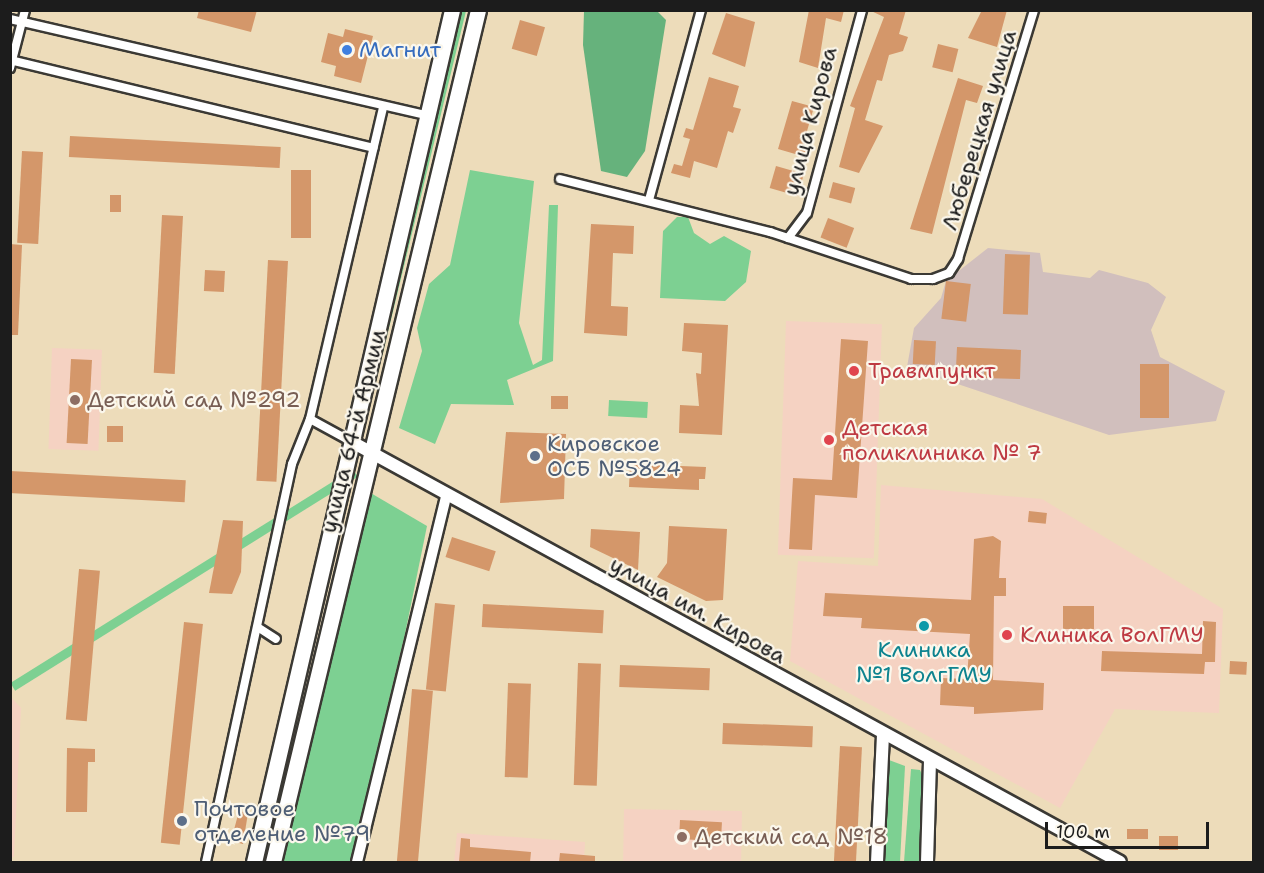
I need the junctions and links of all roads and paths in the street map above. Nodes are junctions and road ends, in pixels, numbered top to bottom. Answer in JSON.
{"nodes":[{"id":1,"x":25,"y":10,"type":"edge"},
{"id":2,"x":452,"y":10,"type":"edge"},
{"id":3,"x":478,"y":10,"type":"edge"},
{"id":4,"x":701,"y":10,"type":"edge"},
{"id":5,"x":862,"y":10,"type":"edge"},
{"id":6,"x":1034,"y":10,"type":"edge"},
{"id":7,"x":10,"y":20,"type":"edge"},
{"id":8,"x":22,"y":22,"type":"junction"},
{"id":9,"x":11,"y":63,"type":"edge"},
{"id":10,"x":383,"y":108,"type":"junction"},
{"id":11,"x":427,"y":115,"type":"junction"},
{"id":12,"x":373,"y":148,"type":"junction"},
{"id":13,"x":560,"y":179,"type":"dead end"},
{"id":14,"x":649,"y":200,"type":"junction"},
{"id":15,"x":788,"y":238,"type":"junction"},
{"id":16,"x":310,"y":419,"type":"junction"},
{"id":17,"x":352,"y":442,"type":"junction"},
{"id":18,"x":370,"y":454,"type":"junction"},
{"id":19,"x":446,"y":496,"type":"junction"},
{"id":20,"x":260,"y":628,"type":"junction"},
{"id":21,"x":276,"y":639,"type":"dead end"},
{"id":22,"x":883,"y":736,"type":"junction"},
{"id":23,"x":930,"y":762,"type":"junction"},
{"id":24,"x":206,"y":862,"type":"edge"},
{"id":25,"x":254,"y":862,"type":"edge"},
{"id":26,"x":273,"y":862,"type":"edge"},
{"id":27,"x":357,"y":862,"type":"edge"},
{"id":28,"x":877,"y":862,"type":"edge"},
{"id":29,"x":927,"y":862,"type":"edge"},
{"id":30,"x":1120,"y":862,"type":"edge"}],
"edges":[{"from":1,"to":8,"type":"street"},
{"from":2,"to":11,"type":"highway","name":"улица 64-й Армии"},
{"from":3,"to":18,"type":"highway","name":"улица 64-й Армии"},
{"from":4,"to":14,"type":"street"},
{"from":5,"to":15,"type":"street","name":"улица Кирова"},
{"from":6,"to":15,"type":"street","name":"Люберецкая улица"},
{"from":7,"to":8,"type":"street"},
{"from":8,"to":9,"type":"street"},
{"from":8,"to":10,"type":"street"},
{"from":9,"to":12,"type":"street"},
{"from":10,"to":11,"type":"street"},
{"from":10,"to":12,"type":"street"},
{"from":11,"to":17,"type":"highway","name":"улица 64-й Армии"},
{"from":12,"to":16,"type":"street"},
{"from":13,"to":14,"type":"street"},
{"from":14,"to":15,"type":"street"},
{"from":16,"to":17,"type":"street"},
{"from":16,"to":20,"type":"street"},
{"from":17,"to":18,"type":"main road","name":"улица им. Кирова"},
{"from":17,"to":25,"type":"highway","name":"улица 64-й Армии"},
{"from":18,"to":19,"type":"main road","name":"улица им. Кирова"},
{"from":18,"to":26,"type":"highway","name":"улица 64-й Армии"},
{"from":19,"to":22,"type":"main road","name":"улица им. Кирова"},
{"from":19,"to":27,"type":"street"},
{"from":20,"to":21,"type":"street"},
{"from":20,"to":24,"type":"street"},
{"from":22,"to":23,"type":"main road","name":"улица им. Кирова"},
{"from":22,"to":28,"type":"main road"},
{"from":23,"to":29,"type":"main road"},
{"from":23,"to":30,"type":"main road","name":"улица им. Кирова"}]}
